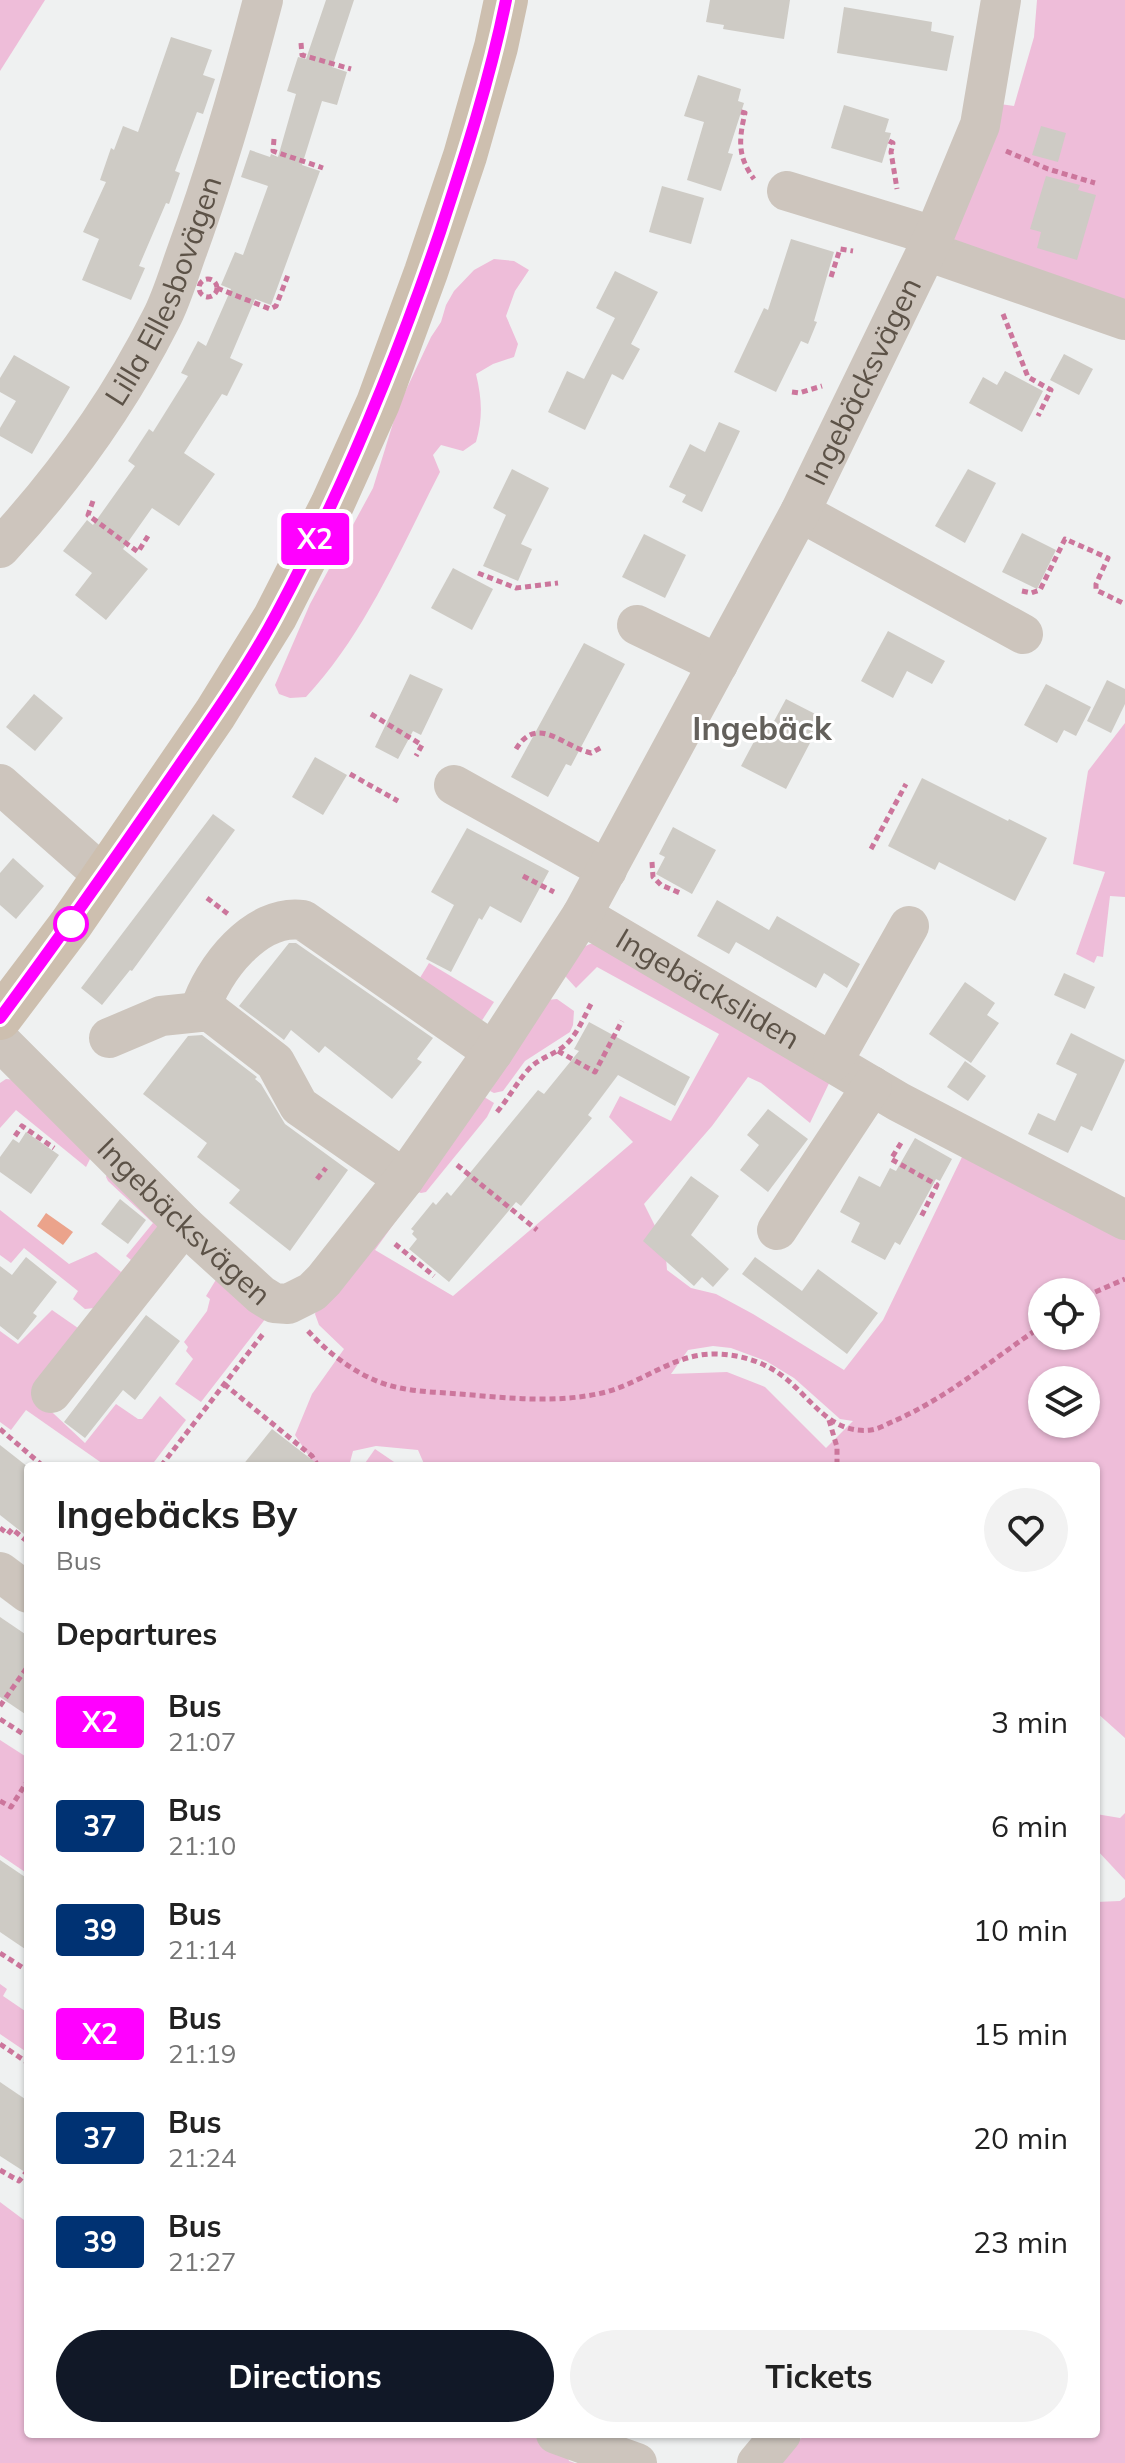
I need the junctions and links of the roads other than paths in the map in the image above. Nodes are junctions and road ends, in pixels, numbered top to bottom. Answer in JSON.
{"nodes":[{"id":1,"x":263,"y":0,"type":"edge"},
{"id":2,"x":506,"y":0,"type":"edge"},
{"id":3,"x":999,"y":0,"type":"edge"},
{"id":4,"x":771,"y":186,"type":"road end"},
{"id":5,"x":930,"y":243,"type":"junction"},
{"id":6,"x":1125,"y":320,"type":"edge"},
{"id":7,"x":800,"y":512,"type":"junction"},
{"id":8,"x":0,"y":548,"type":"edge"},
{"id":9,"x":637,"y":625,"type":"dead end"},
{"id":10,"x":1023,"y":634,"type":"dead end"},
{"id":11,"x":718,"y":664,"type":"junction"},
{"id":12,"x":0,"y":784,"type":"edge"},
{"id":13,"x":454,"y":785,"type":"dead end"},
{"id":14,"x":607,"y":870,"type":"junction"},
{"id":15,"x":104,"y":876,"type":"junction"},
{"id":16,"x":582,"y":915,"type":"junction"},
{"id":17,"x":909,"y":926,"type":"dead end"},
{"id":18,"x":205,"y":1011,"type":"junction"},
{"id":19,"x":0,"y":1018,"type":"edge"},
{"id":20,"x":109,"y":1038,"type":"dead end"},
{"id":21,"x":0,"y":1041,"type":"edge"},
{"id":22,"x":493,"y":1052,"type":"junction"},
{"id":23,"x":833,"y":1061,"type":"junction"},
{"id":24,"x":872,"y":1086,"type":"junction"},
{"id":25,"x":404,"y":1179,"type":"junction"},
{"id":26,"x":1125,"y":1220,"type":"edge"},
{"id":27,"x":184,"y":1225,"type":"junction"},
{"id":28,"x":777,"y":1230,"type":"dead end"},
{"id":29,"x":51,"y":1393,"type":"dead end"},
{"id":30,"x":0,"y":1572,"type":"edge"},
{"id":31,"x":24,"y":1590,"type":"edge"},
{"id":32,"x":567,"y":2438,"type":"edge"},
{"id":33,"x":778,"y":2438,"type":"edge"},
{"id":34,"x":637,"y":2463,"type":"edge"},
{"id":35,"x":757,"y":2463,"type":"edge"}],
"edges":[{"from":1,"to":8,"type":"street","name":"Lilla Ellesbovägen"},
{"from":2,"to":15,"type":"main road"},
{"from":3,"to":5,"type":"street","name":"Ingebäcksvägen"},
{"from":4,"to":5,"type":"street","name":"Ingebäcksvägen"},
{"from":5,"to":6,"type":"street","name":"Ingebäcksvägen"},
{"from":5,"to":7,"type":"street","name":"Ingebäcksvägen"},
{"from":7,"to":10,"type":"street","name":"Ingebäcksvägen"},
{"from":7,"to":11,"type":"street","name":"Ingebäcksvägen"},
{"from":9,"to":11,"type":"street"},
{"from":11,"to":14,"type":"street","name":"Ingebäcksvägen"},
{"from":12,"to":15,"type":"street"},
{"from":13,"to":14,"type":"street"},
{"from":14,"to":16,"type":"street","name":"Ingebäcksvägen"},
{"from":15,"to":19,"type":"main road"},
{"from":16,"to":22,"type":"street","name":"Ingebäcksvägen"},
{"from":16,"to":23,"type":"street","name":"Ingebäcksliden"},
{"from":17,"to":23,"type":"street","name":"Ingebäcksliden"},
{"from":18,"to":20,"type":"street"},
{"from":18,"to":22,"type":"street"},
{"from":18,"to":25,"type":"street"},
{"from":21,"to":27,"type":"street","name":"Ingebäcksvägen"},
{"from":22,"to":25,"type":"street","name":"Ingebäcksvägen"},
{"from":23,"to":24,"type":"street","name":"Ingebäcksliden"},
{"from":24,"to":26,"type":"street","name":"Ingebäcksliden"},
{"from":24,"to":28,"type":"street"},
{"from":25,"to":27,"type":"street","name":"Ingebäcksvägen"},
{"from":27,"to":29,"type":"street"},
{"from":30,"to":31,"type":"street"},
{"from":32,"to":34,"type":"street"},
{"from":33,"to":35,"type":"street"}]}
